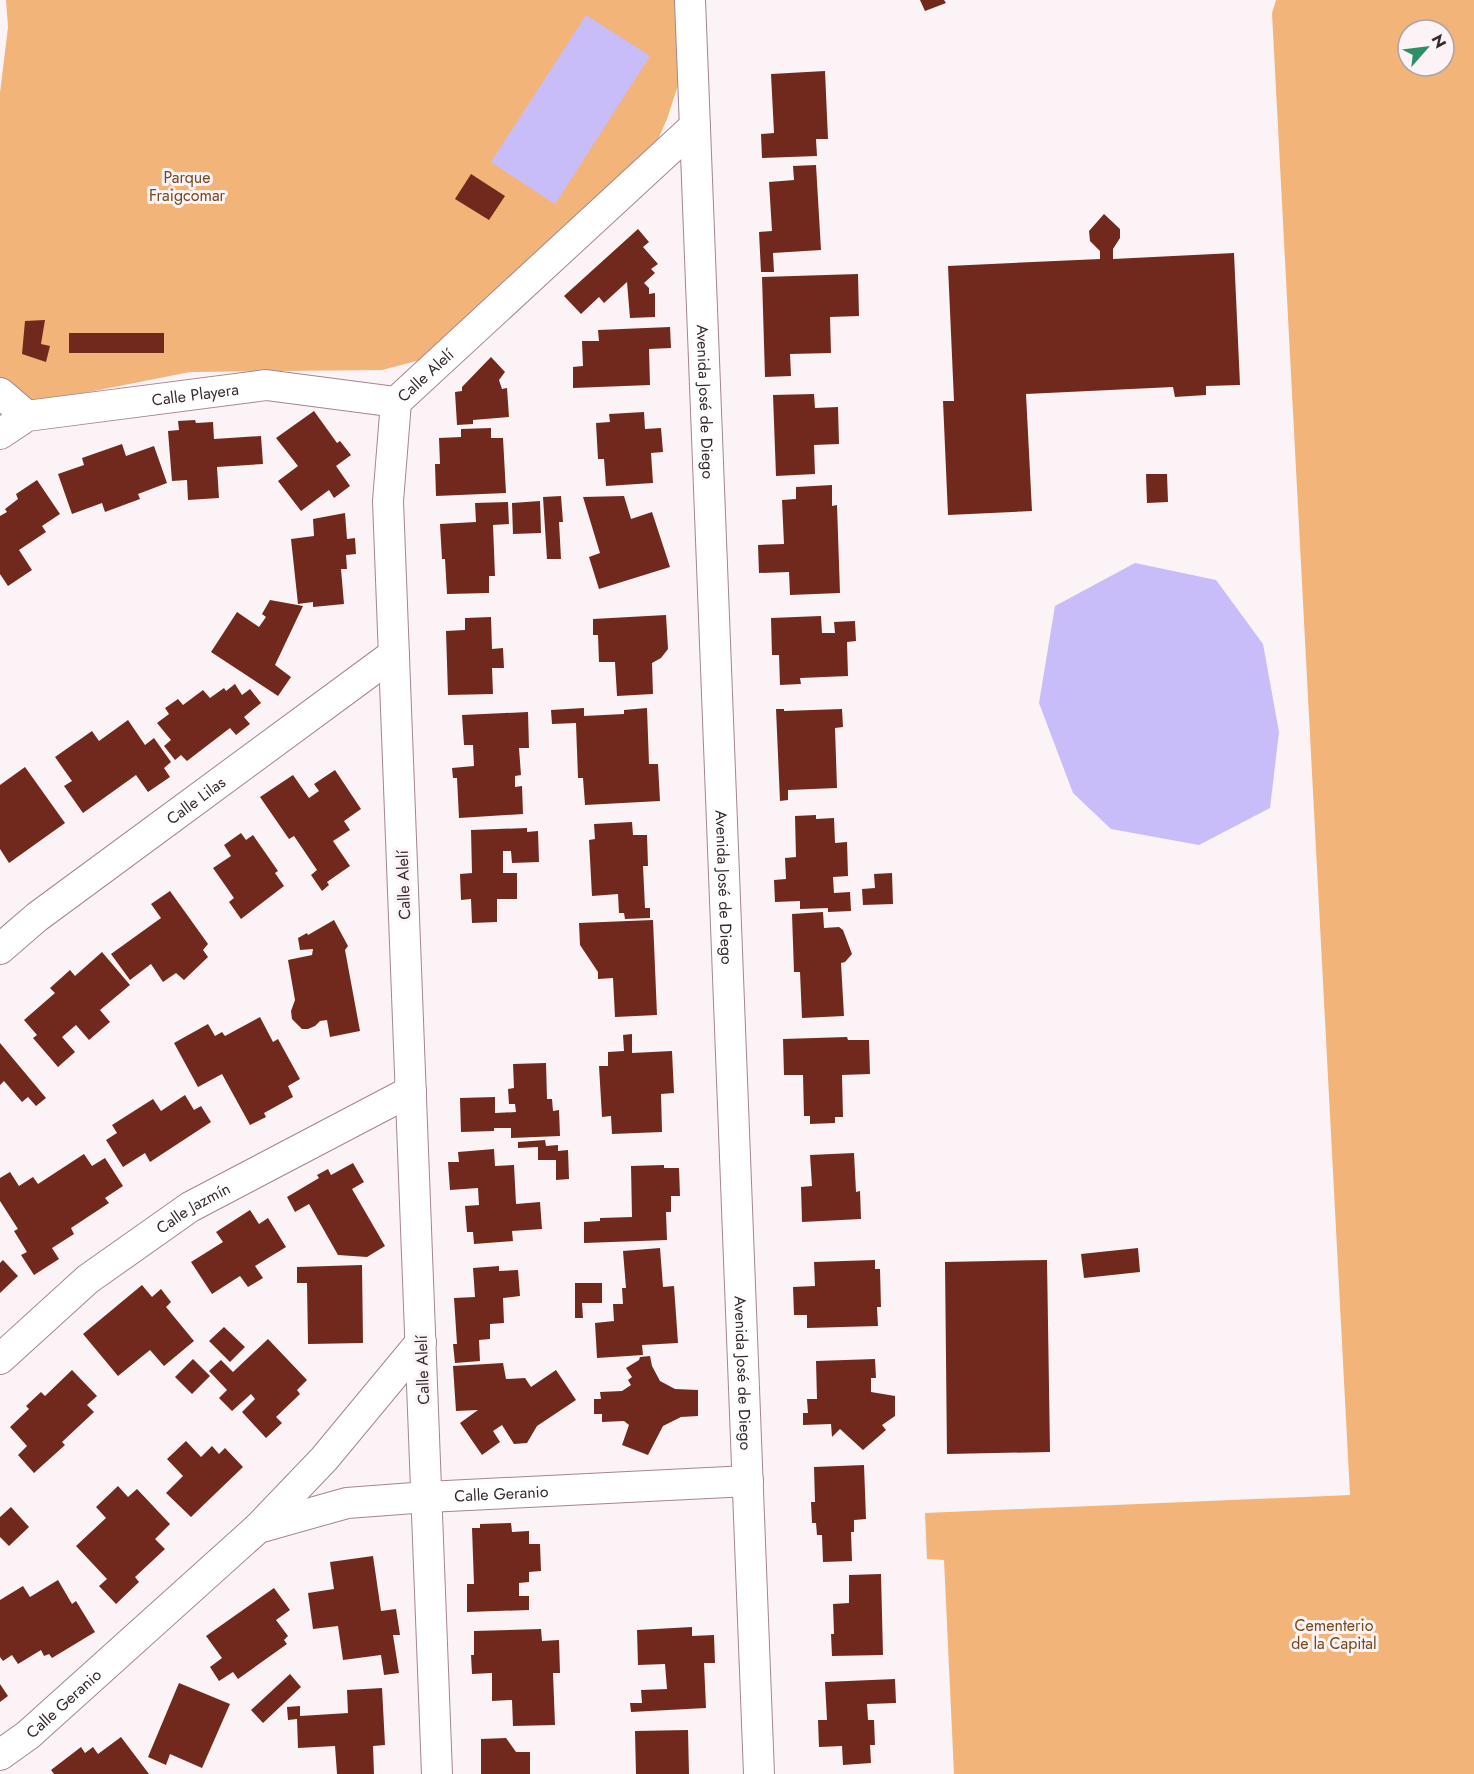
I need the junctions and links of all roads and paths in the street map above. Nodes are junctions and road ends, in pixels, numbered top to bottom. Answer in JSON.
{"nodes":[{"id":1,"x":690,"y":0,"type":"edge"},
{"id":2,"x":695,"y":126,"type":"junction"},
{"id":3,"x":0,"y":393,"type":"edge"},
{"id":4,"x":396,"y":402,"type":"junction"},
{"id":5,"x":27,"y":416,"type":"junction"},
{"id":6,"x":0,"y":434,"type":"edge"},
{"id":7,"x":394,"y":654,"type":"junction"},
{"id":8,"x":0,"y":949,"type":"edge"},
{"id":9,"x":411,"y":1091,"type":"junction"},
{"id":10,"x":421,"y":1342,"type":"junction"},
{"id":11,"x":0,"y":1359,"type":"edge"},
{"id":12,"x":748,"y":1481,"type":"junction"},
{"id":13,"x":427,"y":1497,"type":"junction"},
{"id":14,"x":258,"y":1528,"type":"junction"},
{"id":15,"x":0,"y":1755,"type":"edge"},
{"id":16,"x":437,"y":1774,"type":"edge"},
{"id":17,"x":759,"y":1774,"type":"edge"}],
"edges":[{"from":1,"to":2,"type":"street","name":"Avenida José de Diego"},
{"from":2,"to":4,"type":"street","name":"Calle Alelí"},
{"from":2,"to":12,"type":"street","name":"Avenida José de Diego"},
{"from":3,"to":5,"type":"street"},
{"from":4,"to":5,"type":"street","name":"Calle Playera"},
{"from":4,"to":7,"type":"street","name":"Calle Alelí"},
{"from":5,"to":6,"type":"street","name":"Calle Playera"},
{"from":7,"to":8,"type":"street","name":"Calle Lilas"},
{"from":7,"to":9,"type":"street","name":"Calle Alelí"},
{"from":9,"to":10,"type":"street","name":"Calle Alelí"},
{"from":9,"to":11,"type":"street","name":"Calle Jazmín"},
{"from":10,"to":13,"type":"street","name":"Calle Alelí"},
{"from":10,"to":14,"type":"street","name":"Calle Geranio"},
{"from":12,"to":13,"type":"street","name":"Calle Geranio"},
{"from":12,"to":17,"type":"street","name":"Avenida José de Diego"},
{"from":13,"to":14,"type":"street","name":"Calle Geranio"},
{"from":13,"to":16,"type":"street","name":"Calle Alelí"},
{"from":14,"to":15,"type":"street","name":"Calle Geranio"}]}
